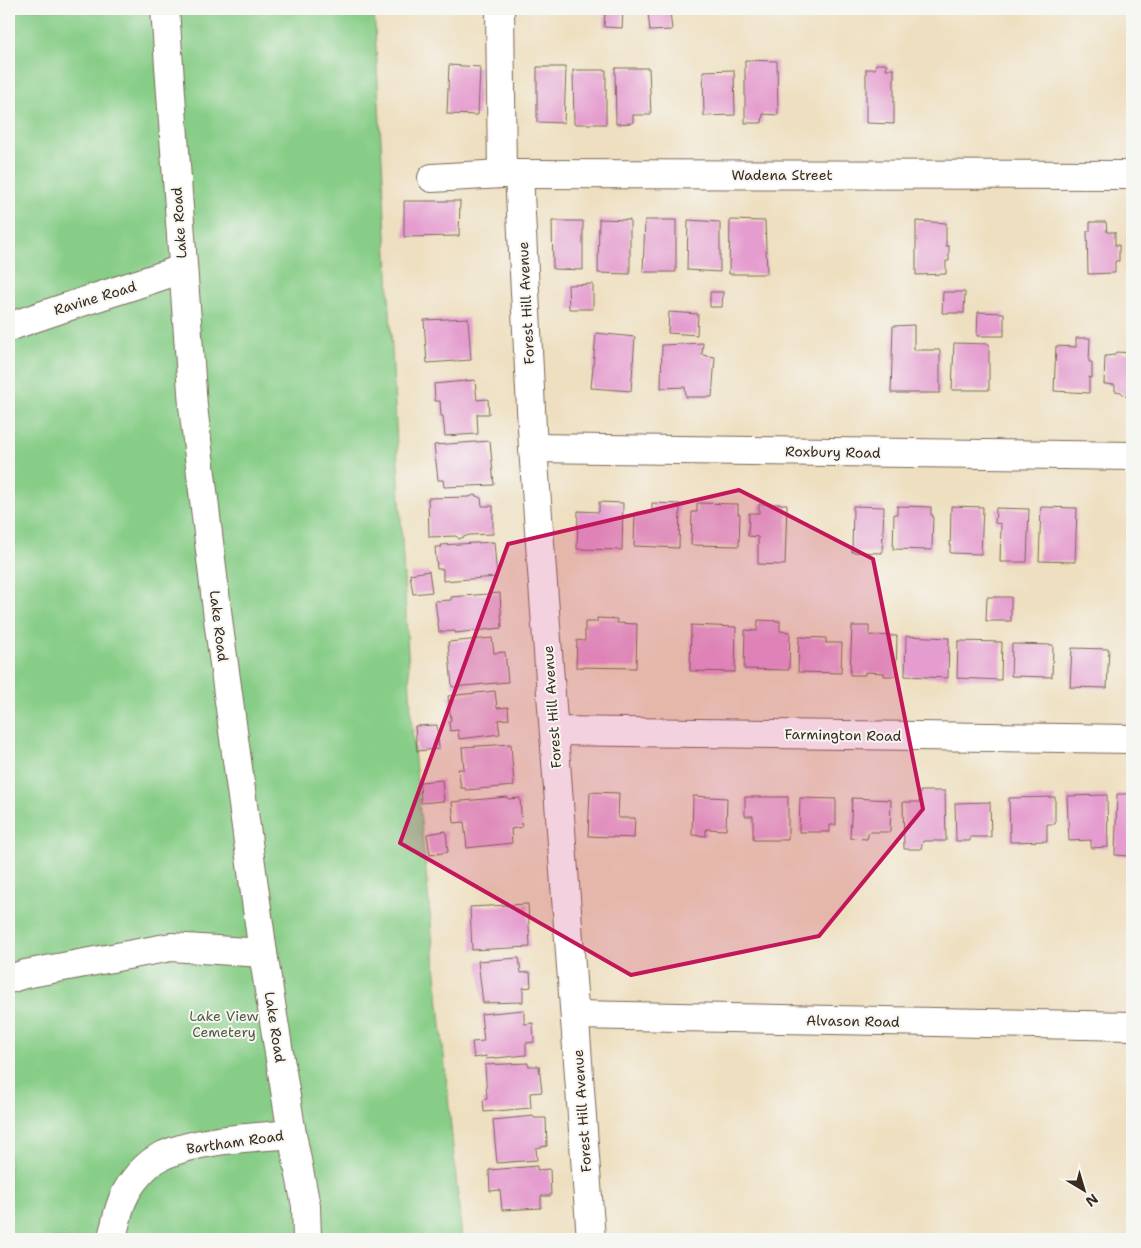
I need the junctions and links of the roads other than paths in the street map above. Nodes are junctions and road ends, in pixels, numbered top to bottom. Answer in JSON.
{"nodes":[{"id":1,"x":164,"y":9,"type":"edge"},
{"id":2,"x":500,"y":9,"type":"edge"},
{"id":3,"x":511,"y":174,"type":"junction"},
{"id":4,"x":1132,"y":175,"type":"edge"},
{"id":5,"x":432,"y":178,"type":"dead end"},
{"id":6,"x":182,"y":268,"type":"junction"},
{"id":7,"x":9,"y":327,"type":"edge"},
{"id":8,"x":533,"y":448,"type":"junction"},
{"id":9,"x":1132,"y":456,"type":"edge"},
{"id":10,"x":554,"y":731,"type":"junction"},
{"id":11,"x":1132,"y":739,"type":"edge"},
{"id":12,"x":263,"y":953,"type":"junction"},
{"id":13,"x":9,"y":979,"type":"edge"},
{"id":14,"x":575,"y":1015,"type":"junction"},
{"id":15,"x":1132,"y":1026,"type":"edge"},
{"id":16,"x":292,"y":1134,"type":"junction"},
{"id":17,"x":111,"y":1239,"type":"edge"},
{"id":18,"x":307,"y":1239,"type":"edge"},
{"id":19,"x":591,"y":1239,"type":"edge"}],
"edges":[{"from":1,"to":6,"type":"street","name":"Lake Road"},
{"from":2,"to":3,"type":"street","name":"Forest Hill Avenue"},
{"from":3,"to":4,"type":"street","name":"Wadena Street"},
{"from":3,"to":5,"type":"street","name":"Wadena Street"},
{"from":3,"to":8,"type":"street","name":"Forest Hill Avenue"},
{"from":6,"to":7,"type":"street","name":"Ravine Road"},
{"from":6,"to":12,"type":"street","name":"Lake Road"},
{"from":8,"to":9,"type":"street","name":"Roxbury Road"},
{"from":8,"to":10,"type":"street","name":"Forest Hill Avenue"},
{"from":10,"to":11,"type":"street","name":"Farmington Road"},
{"from":10,"to":14,"type":"street","name":"Forest Hill Avenue"},
{"from":12,"to":13,"type":"street"},
{"from":12,"to":16,"type":"street","name":"Lake Road"},
{"from":14,"to":15,"type":"street","name":"Alvason Road"},
{"from":14,"to":19,"type":"street","name":"Forest Hill Avenue"},
{"from":16,"to":17,"type":"street","name":"Bartham Road"},
{"from":16,"to":18,"type":"street","name":"Lake Road"}]}
